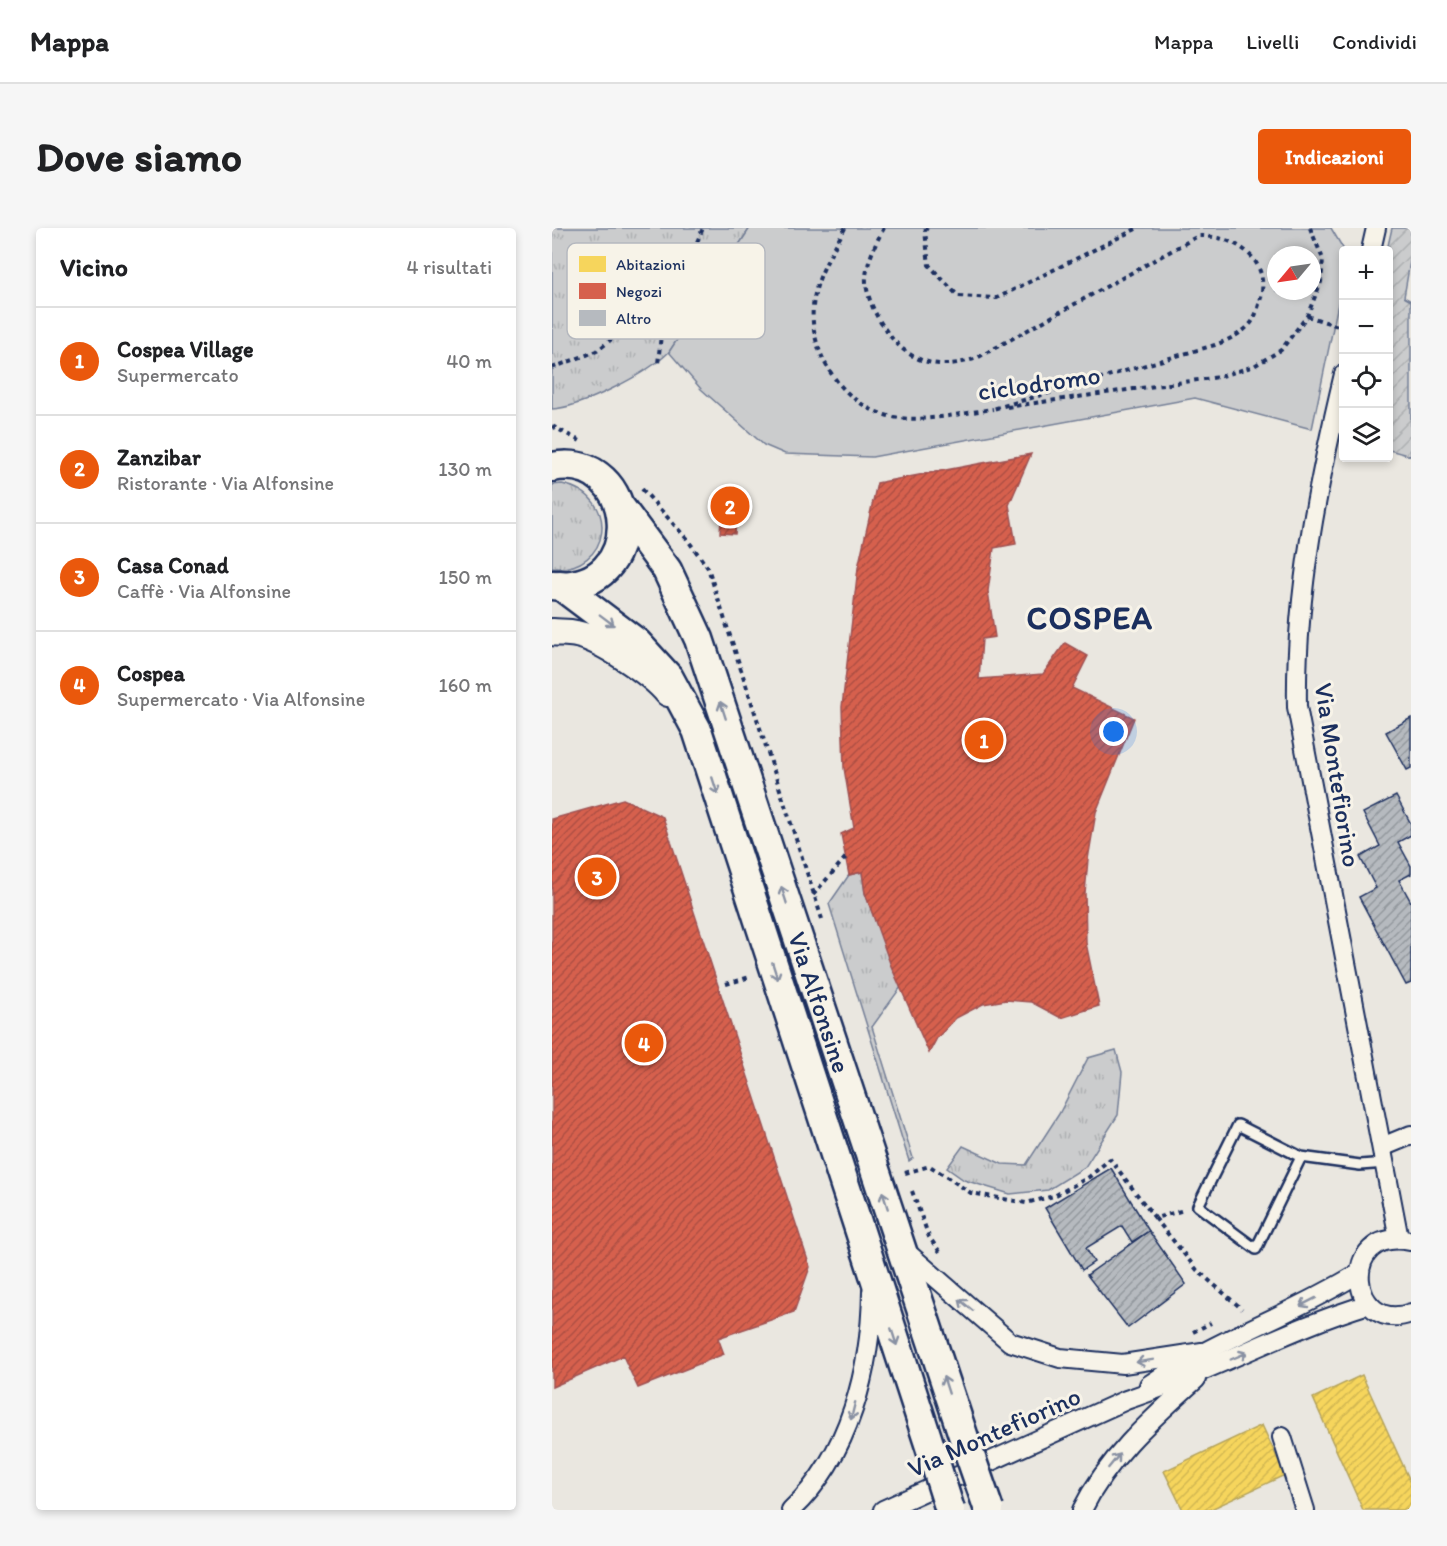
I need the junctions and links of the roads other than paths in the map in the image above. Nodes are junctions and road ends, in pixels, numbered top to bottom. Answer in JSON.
{"nodes":[{"id":1,"x":1376,"y":228,"type":"edge"},
{"id":2,"x":1372,"y":246,"type":"edge"},
{"id":3,"x":1339,"y":398,"type":"edge"},
{"id":4,"x":553,"y":466,"type":"edge"},
{"id":5,"x":621,"y":508,"type":"junction"},
{"id":6,"x":556,"y":585,"type":"edge"},
{"id":7,"x":552,"y":632,"type":"edge"},
{"id":8,"x":697,"y":730,"type":"junction"},
{"id":9,"x":1411,"y":1135,"type":"edge"},
{"id":10,"x":1384,"y":1155,"type":"junction"},
{"id":11,"x":1301,"y":1157,"type":"junction"},
{"id":12,"x":1405,"y":1241,"type":"edge"},
{"id":13,"x":901,"y":1247,"type":"junction"},
{"id":14,"x":872,"y":1271,"type":"junction"},
{"id":15,"x":1359,"y":1273,"type":"junction"},
{"id":16,"x":1369,"y":1304,"type":"junction"},
{"id":17,"x":1411,"y":1313,"type":"edge"},
{"id":18,"x":1202,"y":1352,"type":"junction"},
{"id":19,"x":1208,"y":1369,"type":"junction"},
{"id":20,"x":1126,"y":1400,"type":"junction"},
{"id":21,"x":1282,"y":1437,"type":"dead end"},
{"id":22,"x":791,"y":1510,"type":"edge"},
{"id":23,"x":883,"y":1510,"type":"edge"},
{"id":24,"x":950,"y":1510,"type":"edge"},
{"id":25,"x":989,"y":1510,"type":"edge"},
{"id":26,"x":1082,"y":1510,"type":"edge"},
{"id":27,"x":1305,"y":1510,"type":"edge"}],
"edges":[{"from":1,"to":2,"type":"street"},
{"from":3,"to":10,"type":"street","name":"Via Montefiorino"},
{"from":4,"to":5,"type":"main road","name":"Via Alfonsine"},
{"from":5,"to":6,"type":"main road"},
{"from":13,"to":5,"type":"main road","name":"Via Alfonsine","one_way":true},
{"from":6,"to":8,"type":"main road","name":"Via Alfonsine","one_way":true},
{"from":7,"to":8,"type":"main road"},
{"from":8,"to":14,"type":"main road","name":"Via Alfonsine","one_way":true},
{"from":9,"to":10,"type":"street"},
{"from":10,"to":11,"type":"lane"},
{"from":10,"to":12,"type":"street","name":"Via Montefiorino"},
{"from":11,"to":11,"type":"lane"},
{"from":12,"to":15,"type":"street","name":"Via Montefiorino"},
{"from":18,"to":13,"type":"street","one_way":true},
{"from":25,"to":13,"type":"main road","name":"Via Alfonsine","one_way":true,"bridge":true},
{"from":14,"to":22,"type":"street","one_way":true},
{"from":14,"to":24,"type":"main road","name":"Via Alfonsine","one_way":true,"bridge":true},
{"from":15,"to":16,"type":"street"},
{"from":15,"to":18,"type":"street","name":"Via Montefiorino","one_way":true},
{"from":16,"to":17,"type":"street"},
{"from":19,"to":16,"type":"street","name":"Via Montefiorino","one_way":true},
{"from":18,"to":20,"type":"street","name":"Via Montefiorino"},
{"from":19,"to":20,"type":"street","name":"Via Montefiorino"},
{"from":26,"to":19,"type":"street","one_way":true},
{"from":20,"to":23,"type":"street","name":"Via Montefiorino"},
{"from":21,"to":27,"type":"street"}]}
